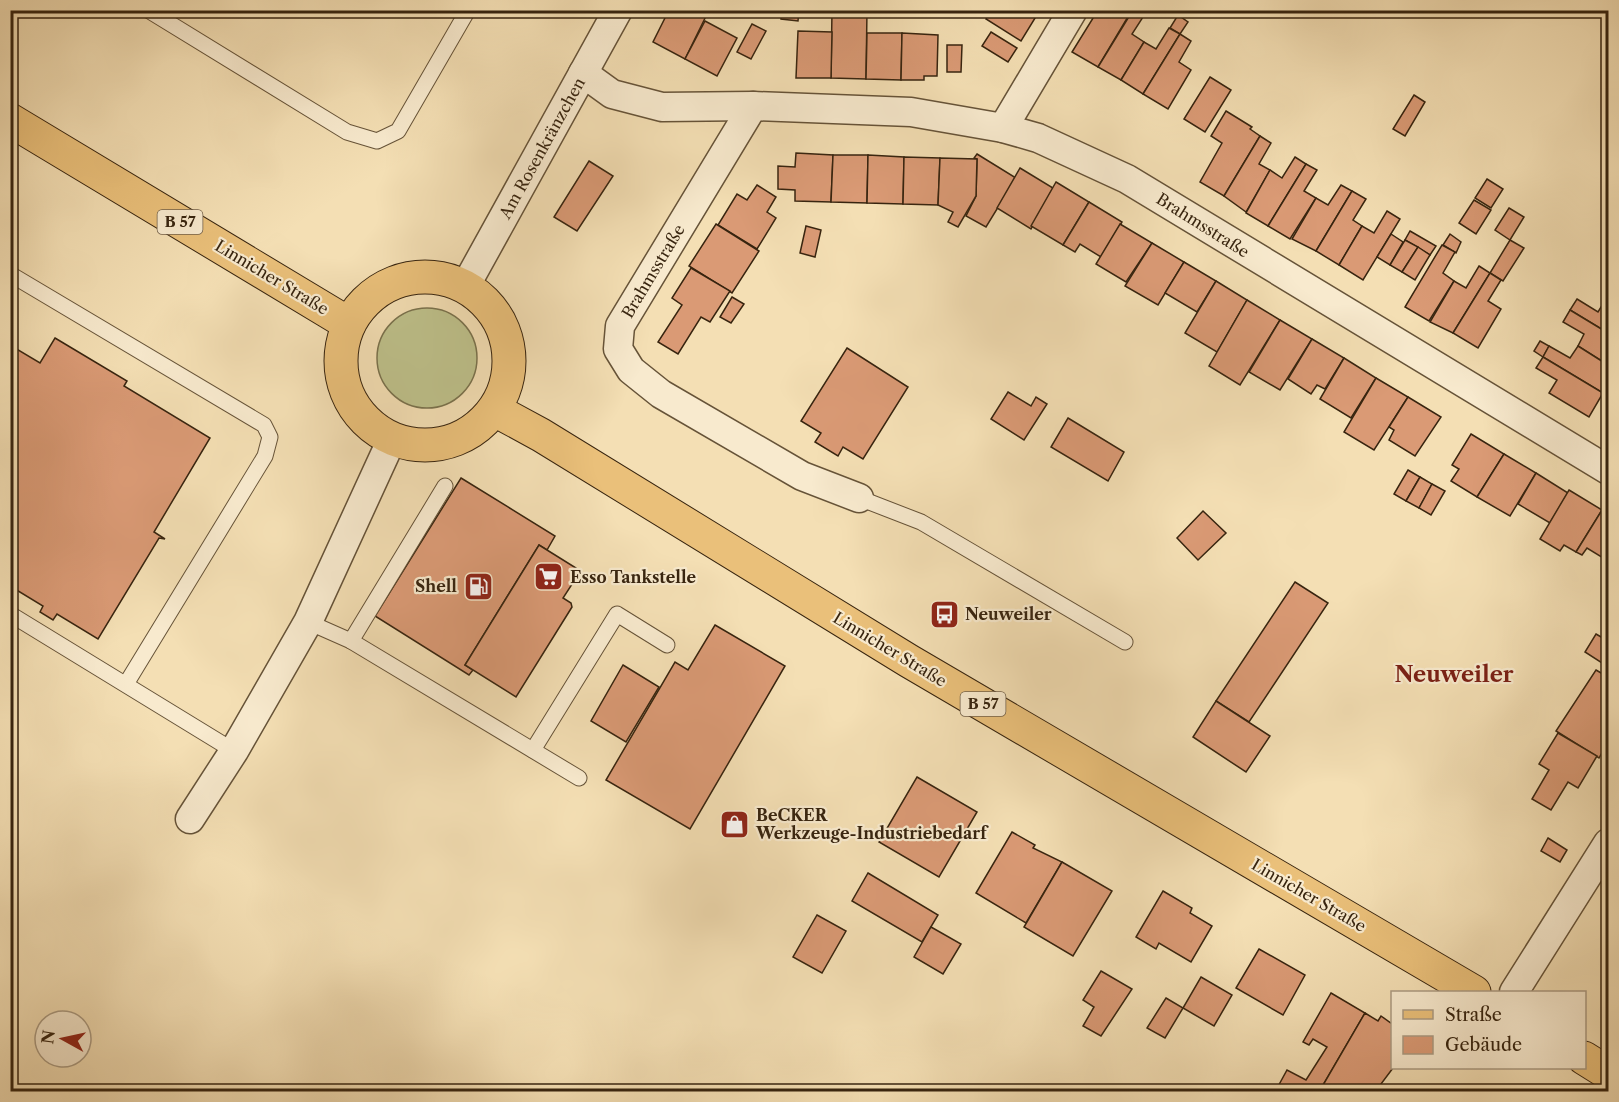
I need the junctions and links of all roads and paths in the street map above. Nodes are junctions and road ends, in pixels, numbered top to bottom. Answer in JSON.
{"nodes":[{"id":1,"x":148,"y":10,"type":"edge"},
{"id":2,"x":468,"y":10,"type":"edge"},
{"id":3,"x":618,"y":10,"type":"edge"},
{"id":4,"x":1073,"y":10,"type":"edge"},
{"id":5,"x":583,"y":74,"type":"junction"},
{"id":6,"x":753,"y":106,"type":"junction"},
{"id":7,"x":10,"y":120,"type":"edge"},
{"id":8,"x":1003,"y":128,"type":"junction"},
{"id":9,"x":10,"y":274,"type":"edge"},
{"id":10,"x":466,"y":285,"type":"junction"},
{"id":11,"x":349,"y":324,"type":"junction"},
{"id":12,"x":495,"y":410,"type":"junction"},
{"id":13,"x":392,"y":439,"type":"junction"},
{"id":14,"x":1608,"y":470,"type":"edge"},
{"id":15,"x":445,"y":486,"type":"dead end"},
{"id":16,"x":859,"y":498,"type":"joint"},
{"id":17,"x":10,"y":614,"type":"edge"},
{"id":18,"x":308,"y":622,"type":"junction"},
{"id":19,"x":351,"y":641,"type":"junction"},
{"id":20,"x":1125,"y":642,"type":"dead end"},
{"id":21,"x":668,"y":645,"type":"dead end"},
{"id":22,"x":126,"y":684,"type":"junction"},
{"id":23,"x":533,"y":750,"type":"junction"},
{"id":24,"x":234,"y":751,"type":"junction"},
{"id":25,"x":579,"y":778,"type":"dead end"},
{"id":26,"x":190,"y":819,"type":"dead end"},
{"id":27,"x":1608,"y":843,"type":"edge"},
{"id":28,"x":1471,"y":991,"type":"edge"},
{"id":29,"x":1515,"y":991,"type":"edge"},
{"id":30,"x":1586,"y":1059,"type":"edge"},
{"id":31,"x":1608,"y":1073,"type":"edge"}],
"edges":[{"from":1,"to":2,"type":"lane"},
{"from":3,"to":5,"type":"street","name":"Am Rosenkränzchen"},
{"from":4,"to":8,"type":"street"},
{"from":5,"to":6,"type":"street","name":"Brahmsstraße"},
{"from":5,"to":10,"type":"street","name":"Am Rosenkränzchen"},
{"from":6,"to":8,"type":"street","name":"Brahmsstraße"},
{"from":6,"to":16,"type":"street","name":"Brahmsstraße"},
{"from":7,"to":11,"type":"main road","name":"Linnicher Straße","number":"B 57"},
{"from":8,"to":14,"type":"street","name":"Brahmsstraße"},
{"from":9,"to":22,"type":"lane"},
{"from":10,"to":11,"type":"main road"},
{"from":10,"to":12,"type":"main road"},
{"from":11,"to":13,"type":"main road"},
{"from":12,"to":13,"type":"main road"},
{"from":12,"to":28,"type":"main road","name":"Linnicher Straße","number":"B 57"},
{"from":13,"to":18,"type":"street"},
{"from":15,"to":19,"type":"lane"},
{"from":16,"to":20,"type":"lane"},
{"from":17,"to":22,"type":"lane"},
{"from":18,"to":19,"type":"lane"},
{"from":18,"to":24,"type":"street"},
{"from":19,"to":23,"type":"lane"},
{"from":21,"to":23,"type":"lane"},
{"from":22,"to":24,"type":"lane"},
{"from":23,"to":25,"type":"lane"},
{"from":24,"to":26,"type":"street"},
{"from":27,"to":29,"type":"street"},
{"from":30,"to":31,"type":"main road"}]}
